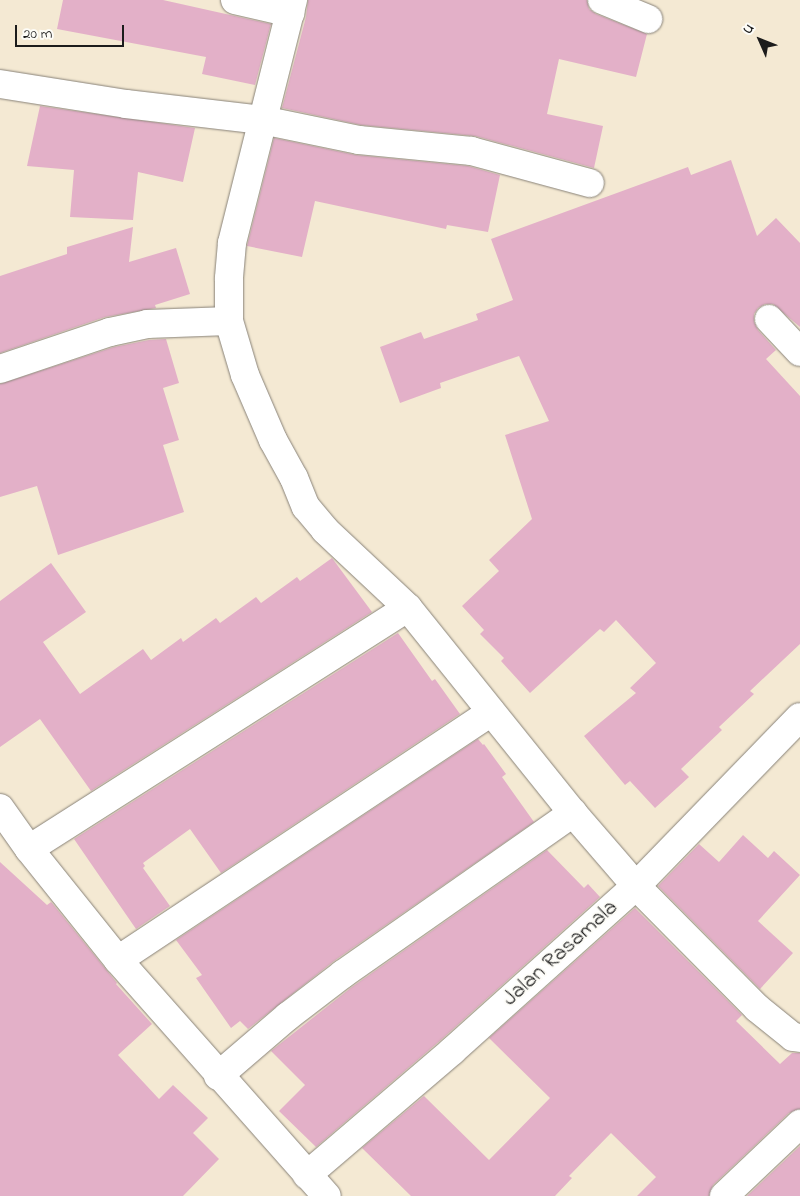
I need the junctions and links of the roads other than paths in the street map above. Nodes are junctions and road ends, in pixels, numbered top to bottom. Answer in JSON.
{"nodes":[{"id":1,"x":234,"y":0,"type":"edge"},
{"id":2,"x":602,"y":0,"type":"edge"},
{"id":3,"x":292,"y":7,"type":"edge"},
{"id":4,"x":648,"y":19,"type":"dead end"},
{"id":5,"x":0,"y":84,"type":"edge"},
{"id":6,"x":262,"y":120,"type":"junction"},
{"id":7,"x":590,"y":183,"type":"dead end"},
{"id":8,"x":769,"y":319,"type":"dead end"},
{"id":9,"x":229,"y":321,"type":"junction"},
{"id":10,"x":800,"y":352,"type":"edge"},
{"id":11,"x":0,"y":369,"type":"edge"},
{"id":12,"x":408,"y":608,"type":"junction"},
{"id":13,"x":491,"y":712,"type":"junction"},
{"id":14,"x":800,"y":717,"type":"edge"},
{"id":15,"x":0,"y":808,"type":"edge"},
{"id":16,"x":573,"y":813,"type":"junction"},
{"id":17,"x":29,"y":849,"type":"junction"},
{"id":18,"x":636,"y":886,"type":"junction"},
{"id":19,"x":118,"y":960,"type":"junction"},
{"id":20,"x":800,"y":1038,"type":"edge"},
{"id":21,"x":218,"y":1076,"type":"junction"},
{"id":22,"x":800,"y":1124,"type":"edge"},
{"id":23,"x":307,"y":1175,"type":"junction"},
{"id":24,"x":327,"y":1196,"type":"edge"},
{"id":25,"x":724,"y":1196,"type":"edge"}],
"edges":[{"from":1,"to":3,"type":"street"},
{"from":2,"to":4,"type":"street"},
{"from":3,"to":6,"type":"street"},
{"from":5,"to":6,"type":"street"},
{"from":6,"to":7,"type":"street"},
{"from":6,"to":9,"type":"street"},
{"from":8,"to":10,"type":"street"},
{"from":9,"to":11,"type":"street"},
{"from":9,"to":12,"type":"street"},
{"from":12,"to":13,"type":"street"},
{"from":12,"to":17,"type":"street"},
{"from":13,"to":16,"type":"street"},
{"from":13,"to":19,"type":"street"},
{"from":14,"to":18,"type":"street","name":"Jalan Rasamala"},
{"from":15,"to":17,"type":"street"},
{"from":16,"to":18,"type":"street"},
{"from":16,"to":21,"type":"street"},
{"from":17,"to":19,"type":"street"},
{"from":18,"to":20,"type":"street"},
{"from":18,"to":23,"type":"street","name":"Jalan Rasamala"},
{"from":19,"to":21,"type":"street"},
{"from":21,"to":23,"type":"street"},
{"from":22,"to":25,"type":"street"},
{"from":23,"to":24,"type":"street"}]}
